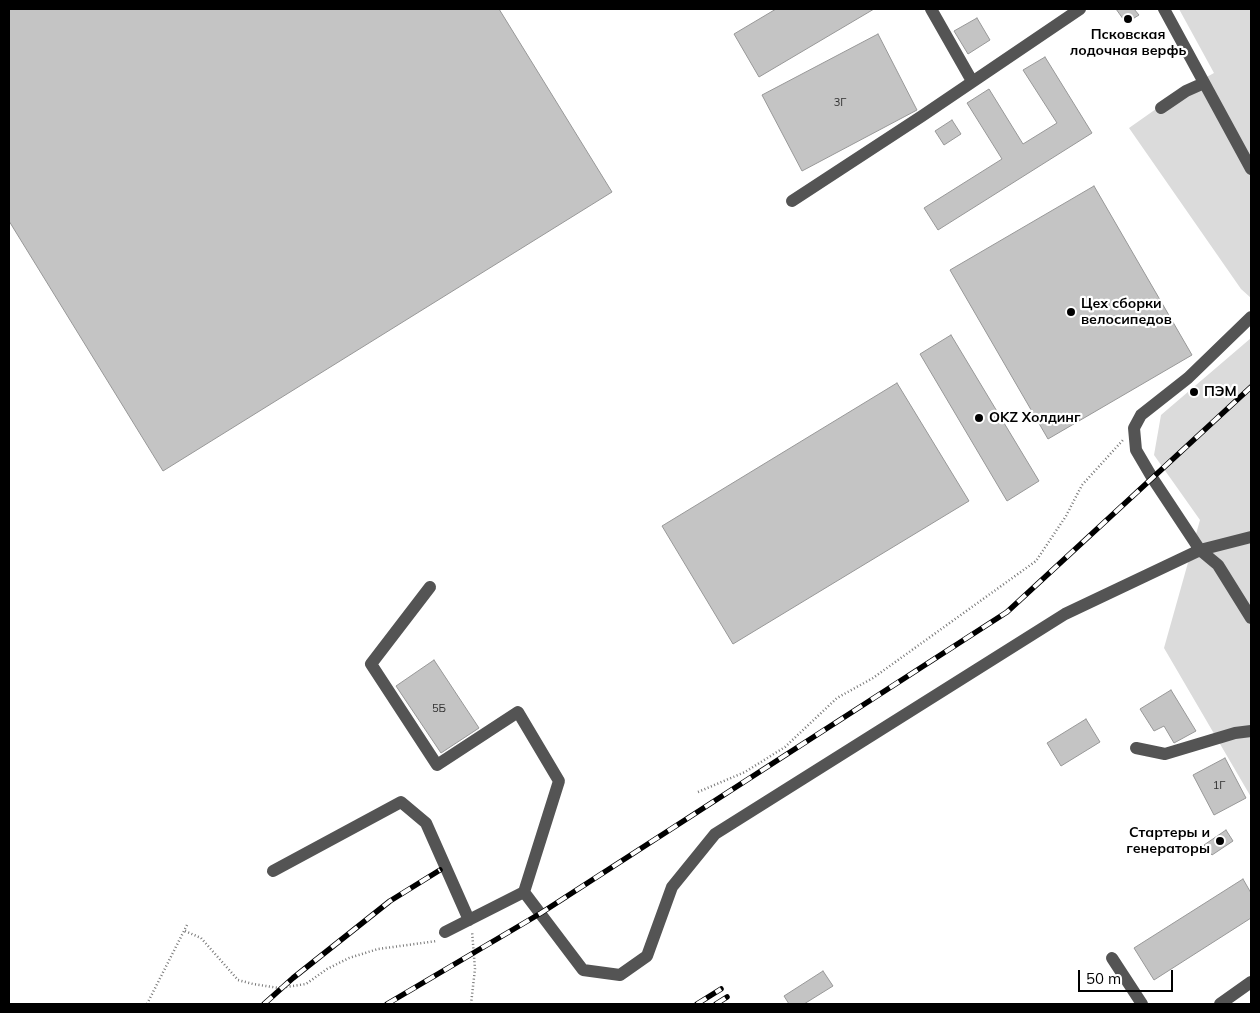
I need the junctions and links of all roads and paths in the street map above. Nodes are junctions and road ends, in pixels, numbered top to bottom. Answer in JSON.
{"nodes":[{"id":1,"x":931,"y":9,"type":"edge"},
{"id":2,"x":1080,"y":9,"type":"edge"},
{"id":3,"x":1164,"y":9,"type":"edge"},
{"id":4,"x":972,"y":81,"type":"junction"},
{"id":5,"x":1204,"y":83,"type":"junction"},
{"id":6,"x":1161,"y":108,"type":"dead end"},
{"id":7,"x":1251,"y":169,"type":"edge"},
{"id":8,"x":792,"y":200,"type":"dead end"},
{"id":9,"x":1251,"y":317,"type":"edge"},
{"id":10,"x":1134,"y":428,"type":"junction"},
{"id":11,"x":1251,"y":537,"type":"edge"},
{"id":12,"x":1200,"y":550,"type":"junction"},
{"id":13,"x":430,"y":587,"type":"dead end"},
{"id":14,"x":1251,"y":618,"type":"edge"},
{"id":15,"x":1251,"y":732,"type":"edge"},
{"id":16,"x":1136,"y":748,"type":"dead end"},
{"id":17,"x":698,"y":792,"type":"dead end"},
{"id":18,"x":273,"y":871,"type":"dead end"},
{"id":19,"x":524,"y":892,"type":"junction"},
{"id":20,"x":469,"y":920,"type":"junction"},
{"id":21,"x":187,"y":925,"type":"dead end"},
{"id":22,"x":185,"y":931,"type":"junction"},
{"id":23,"x":445,"y":932,"type":"joint"},
{"id":24,"x":1112,"y":958,"type":"dead end"},
{"id":25,"x":1251,"y":982,"type":"edge"},
{"id":26,"x":147,"y":1004,"type":"edge"},
{"id":27,"x":471,"y":1004,"type":"edge"},
{"id":28,"x":1142,"y":1004,"type":"edge"},
{"id":29,"x":1220,"y":1004,"type":"edge"}],
"edges":[{"from":1,"to":4,"type":"street"},
{"from":2,"to":4,"type":"street"},
{"from":3,"to":5,"type":"street"},
{"from":4,"to":8,"type":"street"},
{"from":5,"to":6,"type":"street"},
{"from":5,"to":7,"type":"street"},
{"from":9,"to":10,"type":"street"},
{"from":10,"to":12,"type":"street"},
{"from":10,"to":17,"type":"path"},
{"from":11,"to":12,"type":"street"},
{"from":12,"to":14,"type":"street"},
{"from":12,"to":19,"type":"street"},
{"from":13,"to":19,"type":"street"},
{"from":15,"to":16,"type":"street"},
{"from":18,"to":20,"type":"street"},
{"from":19,"to":20,"type":"street"},
{"from":20,"to":23,"type":"street"},
{"from":20,"to":27,"type":"path"},
{"from":21,"to":22,"type":"path"},
{"from":22,"to":23,"type":"path"},
{"from":22,"to":26,"type":"path"},
{"from":24,"to":28,"type":"street"},
{"from":25,"to":29,"type":"street"}]}
